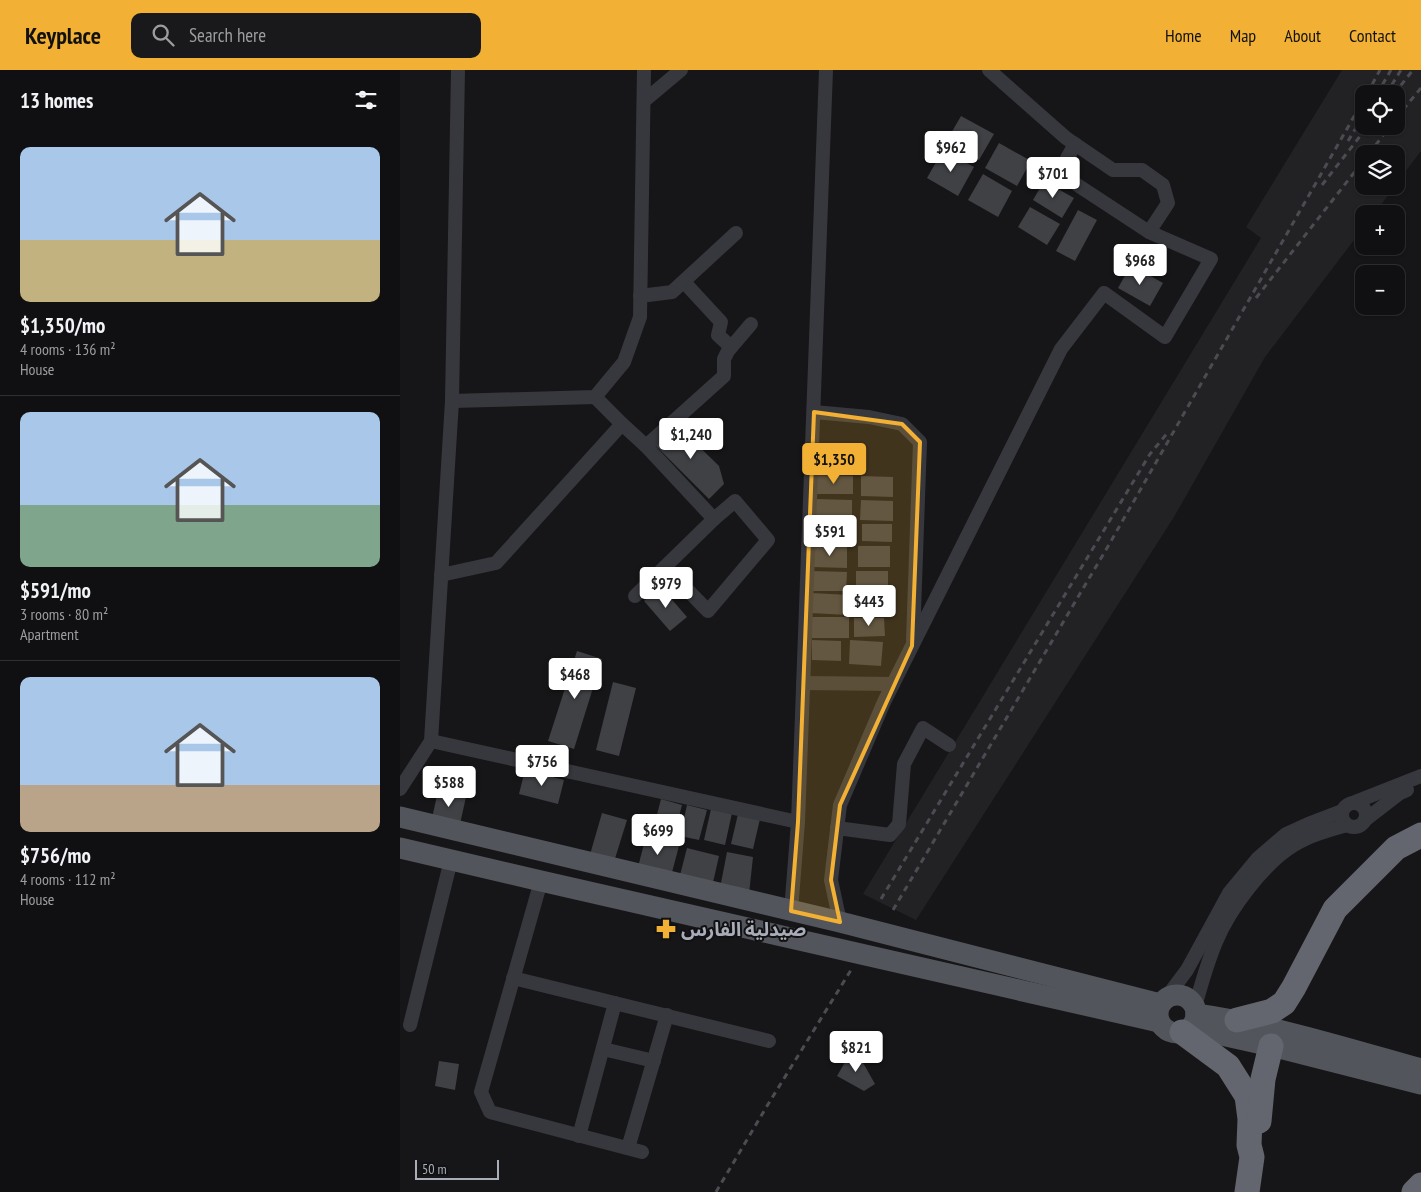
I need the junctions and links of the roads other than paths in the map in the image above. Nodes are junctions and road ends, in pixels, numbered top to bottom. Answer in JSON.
{"nodes":[{"id":1,"x":458,"y":70,"type":"edge"},
{"id":2,"x":644,"y":70,"type":"edge"},
{"id":3,"x":681,"y":70,"type":"edge"},
{"id":4,"x":826,"y":70,"type":"edge"},
{"id":5,"x":989,"y":70,"type":"edge"},
{"id":6,"x":644,"y":101,"type":"junction"},
{"id":7,"x":1075,"y":144,"type":"junction"},
{"id":8,"x":1149,"y":232,"type":"junction"},
{"id":9,"x":736,"y":233,"type":"dead end"},
{"id":10,"x":684,"y":282,"type":"junction"},
{"id":11,"x":640,"y":296,"type":"junction"},
{"id":12,"x":750,"y":324,"type":"dead end"},
{"id":13,"x":731,"y":348,"type":"junction"},
{"id":14,"x":595,"y":397,"type":"junction"},
{"id":15,"x":452,"y":402,"type":"junction"},
{"id":16,"x":814,"y":412,"type":"junction"},
{"id":17,"x":622,"y":424,"type":"junction"},
{"id":18,"x":646,"y":446,"type":"junction"},
{"id":19,"x":714,"y":519,"type":"junction"},
{"id":20,"x":665,"y":567,"type":"junction"},
{"id":21,"x":441,"y":575,"type":"junction"},
{"id":22,"x":636,"y":596,"type":"dead end"},
{"id":23,"x":912,"y":646,"type":"junction"},
{"id":24,"x":803,"y":683,"type":"junction"},
{"id":25,"x":893,"y":684,"type":"junction"},
{"id":26,"x":431,"y":741,"type":"junction"},
{"id":27,"x":949,"y":745,"type":"dead end"},
{"id":28,"x":1421,"y":776,"type":"edge"},
{"id":29,"x":1421,"y":786,"type":"edge"},
{"id":30,"x":400,"y":789,"type":"edge"},
{"id":31,"x":1355,"y":802,"type":"junction"},
{"id":32,"x":1342,"y":811,"type":"junction"},
{"id":33,"x":400,"y":818,"type":"edge"},
{"id":34,"x":1365,"y":820,"type":"junction"},
{"id":35,"x":798,"y":822,"type":"junction"},
{"id":36,"x":1347,"y":825,"type":"junction"},
{"id":37,"x":837,"y":828,"type":"junction"},
{"id":38,"x":1421,"y":835,"type":"edge"},
{"id":39,"x":400,"y":848,"type":"edge"},
{"id":40,"x":451,"y":860,"type":"junction"},
{"id":41,"x":540,"y":881,"type":"junction"},
{"id":42,"x":791,"y":911,"type":"junction"},
{"id":43,"x":840,"y":922,"type":"junction"},
{"id":44,"x":513,"y":978,"type":"junction"},
{"id":45,"x":615,"y":1003,"type":"junction"},
{"id":46,"x":1162,"y":1008,"type":"junction"},
{"id":47,"x":667,"y":1015,"type":"junction"},
{"id":48,"x":1191,"y":1020,"type":"junction"},
{"id":49,"x":1237,"y":1020,"type":"junction"},
{"id":50,"x":410,"y":1025,"type":"dead end"},
{"id":51,"x":769,"y":1041,"type":"dead end"},
{"id":52,"x":1271,"y":1046,"type":"junction"},
{"id":53,"x":603,"y":1049,"type":"junction"},
{"id":54,"x":654,"y":1061,"type":"junction"},
{"id":55,"x":1421,"y":1068,"type":"edge"},
{"id":56,"x":1421,"y":1084,"type":"edge"},
{"id":57,"x":579,"y":1136,"type":"junction"},
{"id":58,"x":628,"y":1148,"type":"junction"},
{"id":59,"x":642,"y":1152,"type":"dead end"},
{"id":60,"x":1252,"y":1157,"type":"junction"},
{"id":61,"x":1421,"y":1185,"type":"edge"},
{"id":62,"x":1247,"y":1192,"type":"edge"},
{"id":63,"x":1414,"y":1192,"type":"edge"}],
"edges":[{"from":1,"to":15,"type":"street"},
{"from":2,"to":6,"type":"street"},
{"from":3,"to":6,"type":"street"},
{"from":4,"to":16,"type":"street"},
{"from":5,"to":7,"type":"street"},
{"from":6,"to":11,"type":"street"},
{"from":7,"to":8,"type":"street"},
{"from":7,"to":8,"type":"street"},
{"from":8,"to":23,"type":"street"},
{"from":9,"to":10,"type":"street"},
{"from":10,"to":11,"type":"street"},
{"from":10,"to":13,"type":"street"},
{"from":11,"to":14,"type":"street"},
{"from":12,"to":13,"type":"street"},
{"from":13,"to":18,"type":"street"},
{"from":14,"to":15,"type":"street"},
{"from":14,"to":17,"type":"street"},
{"from":15,"to":21,"type":"street"},
{"from":16,"to":23,"type":"street"},
{"from":16,"to":24,"type":"street"},
{"from":17,"to":18,"type":"street"},
{"from":17,"to":21,"type":"street"},
{"from":18,"to":19,"type":"street"},
{"from":19,"to":20,"type":"street"},
{"from":19,"to":20,"type":"street"},
{"from":20,"to":22,"type":"street"},
{"from":21,"to":26,"type":"street"},
{"from":23,"to":25,"type":"street"},
{"from":24,"to":25,"type":"street"},
{"from":24,"to":35,"type":"street"},
{"from":25,"to":37,"type":"street"},
{"from":26,"to":30,"type":"street"},
{"from":26,"to":35,"type":"street"},
{"from":27,"to":37,"type":"street"},
{"from":28,"to":31,"type":"street"},
{"from":29,"to":34,"type":"street"},
{"from":31,"to":32,"type":"street"},
{"from":31,"to":34,"type":"street"},
{"from":32,"to":36,"type":"street"},
{"from":32,"to":46,"type":"street"},
{"from":33,"to":42,"type":"main road"},
{"from":34,"to":36,"type":"street"},
{"from":35,"to":42,"type":"street"},
{"from":36,"to":48,"type":"street"},
{"from":37,"to":43,"type":"street"},
{"from":38,"to":49,"type":"highway"},
{"from":39,"to":40,"type":"main road"},
{"from":40,"to":41,"type":"main road"},
{"from":40,"to":50,"type":"street"},
{"from":41,"to":44,"type":"street"},
{"from":41,"to":46,"type":"main road"},
{"from":42,"to":43,"type":"main road"},
{"from":43,"to":46,"type":"main road"},
{"from":44,"to":45,"type":"street"},
{"from":44,"to":57,"type":"street"},
{"from":45,"to":47,"type":"street"},
{"from":45,"to":53,"type":"street"},
{"from":46,"to":48,"type":"main road"},
{"from":46,"to":48,"type":"main road"},
{"from":47,"to":51,"type":"street"},
{"from":47,"to":54,"type":"street"},
{"from":48,"to":49,"type":"main road"},
{"from":48,"to":52,"type":"main road"},
{"from":48,"to":60,"type":"highway"},
{"from":49,"to":55,"type":"main road"},
{"from":52,"to":56,"type":"main road"},
{"from":52,"to":60,"type":"highway"},
{"from":53,"to":54,"type":"street"},
{"from":53,"to":57,"type":"street"},
{"from":54,"to":58,"type":"street"},
{"from":57,"to":58,"type":"street"},
{"from":58,"to":59,"type":"street"},
{"from":60,"to":62,"type":"highway"},
{"from":61,"to":63,"type":"highway"}]}
